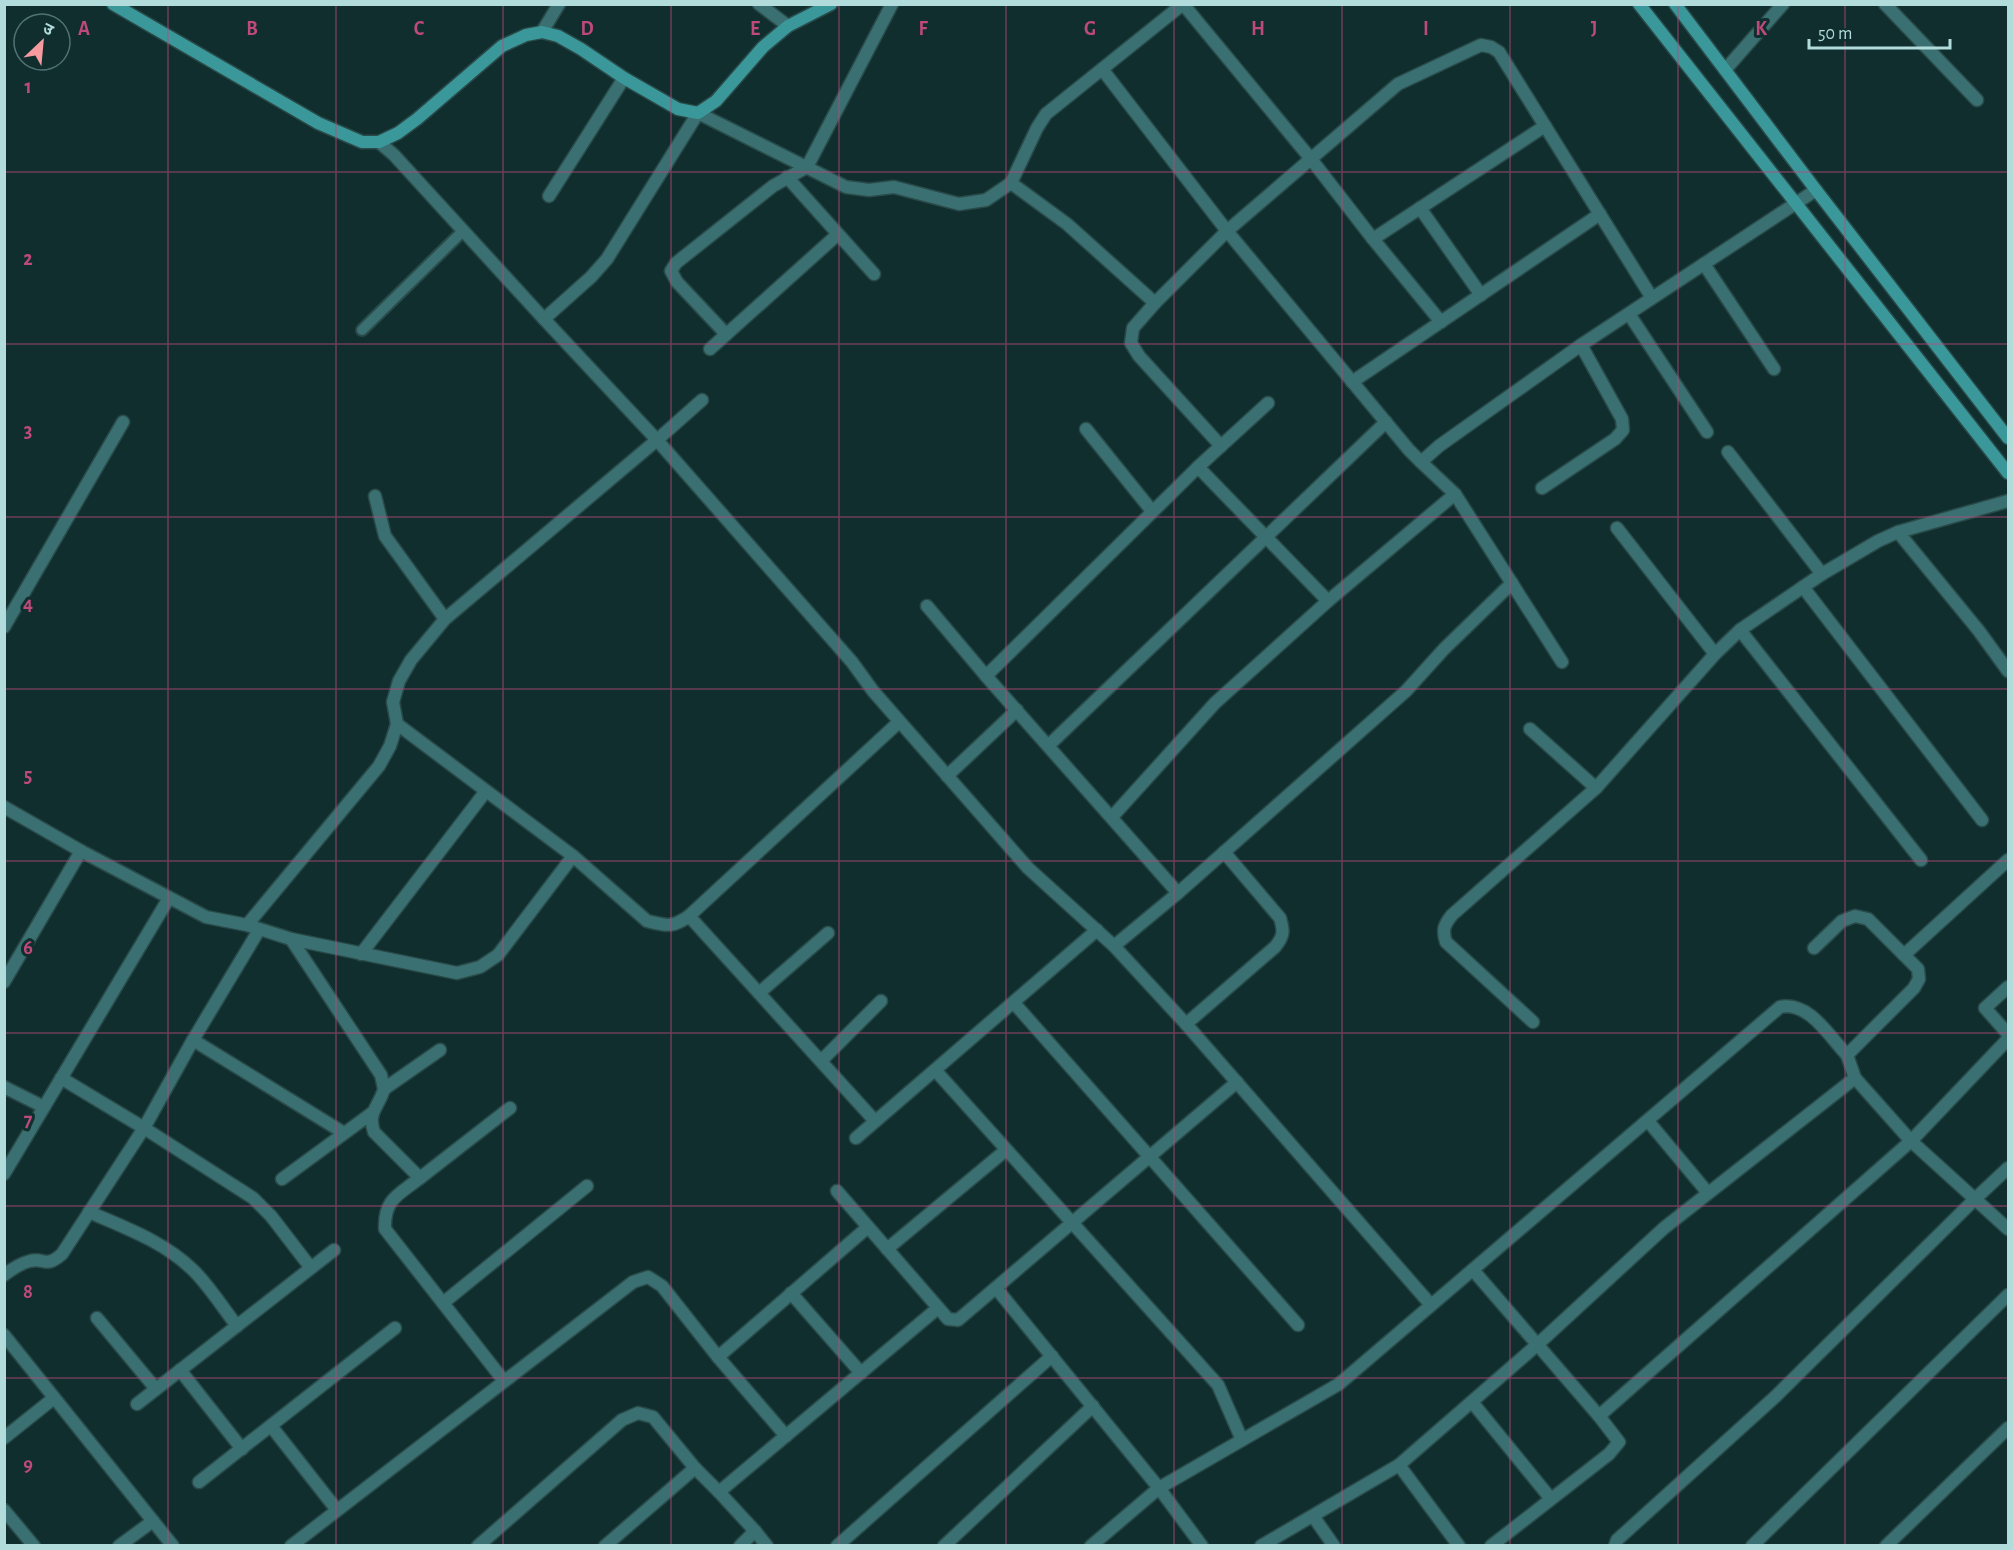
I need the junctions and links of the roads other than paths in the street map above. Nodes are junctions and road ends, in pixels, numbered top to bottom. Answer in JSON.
{"nodes":[{"id":1,"x":113,"y":4,"type":"edge"},
{"id":2,"x":559,"y":4,"type":"edge"},
{"id":3,"x":759,"y":4,"type":"edge"},
{"id":4,"x":831,"y":4,"type":"edge"},
{"id":5,"x":891,"y":4,"type":"edge"},
{"id":6,"x":1183,"y":4,"type":"edge"},
{"id":7,"x":1639,"y":4,"type":"edge"},
{"id":8,"x":1675,"y":4,"type":"edge"},
{"id":9,"x":1783,"y":4,"type":"edge"},
{"id":10,"x":1886,"y":4,"type":"edge"},
{"id":11,"x":788,"y":26,"type":"junction"},
{"id":12,"x":542,"y":32,"type":"junction"},
{"id":13,"x":1102,"y":69,"type":"junction"},
{"id":14,"x":1725,"y":70,"type":"junction"},
{"id":15,"x":624,"y":78,"type":"junction"},
{"id":16,"x":1977,"y":100,"type":"dead end"},
{"id":17,"x":698,"y":113,"type":"junction"},
{"id":18,"x":1545,"y":126,"type":"junction"},
{"id":19,"x":380,"y":142,"type":"junction"},
{"id":20,"x":1311,"y":159,"type":"junction"},
{"id":21,"x":807,"y":167,"type":"junction"},
{"id":22,"x":787,"y":177,"type":"junction"},
{"id":23,"x":1011,"y":183,"type":"junction"},
{"id":24,"x":1816,"y":190,"type":"junction"},
{"id":25,"x":549,"y":196,"type":"dead end"},
{"id":26,"x":1796,"y":203,"type":"junction"},
{"id":27,"x":1420,"y":208,"type":"junction"},
{"id":28,"x":1600,"y":214,"type":"junction"},
{"id":29,"x":463,"y":231,"type":"junction"},
{"id":30,"x":1227,"y":231,"type":"junction"},
{"id":31,"x":837,"y":235,"type":"junction"},
{"id":32,"x":1373,"y":239,"type":"junction"},
{"id":33,"x":1704,"y":264,"type":"junction"},
{"id":34,"x":874,"y":274,"type":"dead end"},
{"id":35,"x":1481,"y":295,"type":"junction"},
{"id":36,"x":1652,"y":298,"type":"junction"},
{"id":37,"x":1155,"y":303,"type":"junction"},
{"id":38,"x":1629,"y":314,"type":"junction"},
{"id":39,"x":544,"y":319,"type":"junction"},
{"id":40,"x":1441,"y":322,"type":"junction"},
{"id":41,"x":362,"y":330,"type":"dead end"},
{"id":42,"x":726,"y":334,"type":"junction"},
{"id":43,"x":1581,"y":345,"type":"junction"},
{"id":44,"x":710,"y":349,"type":"dead end"},
{"id":45,"x":1774,"y":369,"type":"dead end"},
{"id":46,"x":1352,"y":382,"type":"junction"},
{"id":47,"x":702,"y":400,"type":"dead end"},
{"id":48,"x":1268,"y":403,"type":"dead end"},
{"id":49,"x":123,"y":422,"type":"dead end"},
{"id":50,"x":1386,"y":422,"type":"junction"},
{"id":51,"x":1086,"y":429,"type":"dead end"},
{"id":52,"x":1707,"y":432,"type":"dead end"},
{"id":53,"x":2008,"y":438,"type":"edge"},
{"id":54,"x":657,"y":440,"type":"junction"},
{"id":55,"x":1221,"y":446,"type":"junction"},
{"id":56,"x":1728,"y":452,"type":"dead end"},
{"id":57,"x":1421,"y":462,"type":"junction"},
{"id":58,"x":1198,"y":467,"type":"junction"},
{"id":59,"x":2008,"y":473,"type":"edge"},
{"id":60,"x":1542,"y":488,"type":"dead end"},
{"id":61,"x":1455,"y":494,"type":"junction"},
{"id":62,"x":375,"y":496,"type":"dead end"},
{"id":63,"x":2008,"y":501,"type":"edge"},
{"id":64,"x":1152,"y":511,"type":"junction"},
{"id":65,"x":1617,"y":528,"type":"dead end"},
{"id":66,"x":1898,"y":532,"type":"junction"},
{"id":67,"x":1266,"y":537,"type":"junction"},
{"id":68,"x":1822,"y":574,"type":"junction"},
{"id":69,"x":1512,"y":583,"type":"junction"},
{"id":70,"x":1803,"y":587,"type":"junction"},
{"id":71,"x":1328,"y":601,"type":"junction"},
{"id":72,"x":927,"y":606,"type":"dead end"},
{"id":73,"x":445,"y":619,"type":"junction"},
{"id":74,"x":4,"y":627,"type":"edge"},
{"id":75,"x":1740,"y":630,"type":"junction"},
{"id":76,"x":1714,"y":654,"type":"junction"},
{"id":77,"x":1562,"y":662,"type":"dead end"},
{"id":78,"x":2008,"y":671,"type":"edge"},
{"id":79,"x":986,"y":676,"type":"junction"},
{"id":80,"x":1017,"y":710,"type":"junction"},
{"id":81,"x":899,"y":722,"type":"junction"},
{"id":82,"x":397,"y":724,"type":"junction"},
{"id":83,"x":1530,"y":729,"type":"dead end"},
{"id":84,"x":1049,"y":745,"type":"junction"},
{"id":85,"x":947,"y":776,"type":"junction"},
{"id":86,"x":1596,"y":788,"type":"junction"},
{"id":87,"x":486,"y":791,"type":"junction"},
{"id":88,"x":4,"y":807,"type":"edge"},
{"id":89,"x":1112,"y":817,"type":"junction"},
{"id":90,"x":1982,"y":820,"type":"dead end"},
{"id":91,"x":81,"y":851,"type":"junction"},
{"id":92,"x":1224,"y":852,"type":"junction"},
{"id":93,"x":573,"y":856,"type":"junction"},
{"id":94,"x":1921,"y":860,"type":"dead end"},
{"id":95,"x":2008,"y":860,"type":"edge"},
{"id":96,"x":1178,"y":892,"type":"junction"},
{"id":97,"x":168,"y":898,"type":"junction"},
{"id":98,"x":689,"y":916,"type":"junction"},
{"id":99,"x":247,"y":925,"type":"junction"},
{"id":100,"x":259,"y":930,"type":"junction"},
{"id":101,"x":1096,"y":930,"type":"junction"},
{"id":102,"x":828,"y":933,"type":"dead end"},
{"id":103,"x":291,"y":939,"type":"junction"},
{"id":104,"x":1114,"y":946,"type":"junction"},
{"id":105,"x":1814,"y":948,"type":"dead end"},
{"id":106,"x":361,"y":954,"type":"junction"},
{"id":107,"x":1905,"y":955,"type":"junction"},
{"id":108,"x":4,"y":982,"type":"edge"},
{"id":109,"x":2008,"y":987,"type":"edge"},
{"id":110,"x":759,"y":993,"type":"junction"},
{"id":111,"x":881,"y":1001,"type":"dead end"},
{"id":112,"x":1014,"y":1003,"type":"junction"},
{"id":113,"x":1533,"y":1022,"type":"dead end"},
{"id":114,"x":1186,"y":1024,"type":"junction"},
{"id":115,"x":2008,"y":1037,"type":"edge"},
{"id":116,"x":194,"y":1040,"type":"junction"},
{"id":117,"x":440,"y":1050,"type":"dead end"},
{"id":118,"x":1847,"y":1055,"type":"junction"},
{"id":119,"x":821,"y":1061,"type":"junction"},
{"id":120,"x":935,"y":1070,"type":"junction"},
{"id":121,"x":61,"y":1078,"type":"junction"},
{"id":122,"x":1855,"y":1078,"type":"junction"},
{"id":123,"x":1237,"y":1082,"type":"junction"},
{"id":124,"x":4,"y":1087,"type":"edge"},
{"id":125,"x":384,"y":1089,"type":"junction"},
{"id":126,"x":44,"y":1107,"type":"junction"},
{"id":127,"x":510,"y":1108,"type":"dead end"},
{"id":128,"x":372,"y":1113,"type":"junction"},
{"id":129,"x":875,"y":1121,"type":"junction"},
{"id":130,"x":1648,"y":1121,"type":"junction"},
{"id":131,"x":144,"y":1128,"type":"junction"},
{"id":132,"x":344,"y":1133,"type":"junction"},
{"id":133,"x":856,"y":1138,"type":"dead end"},
{"id":134,"x":1911,"y":1141,"type":"junction"},
{"id":135,"x":1006,"y":1150,"type":"junction"},
{"id":136,"x":1150,"y":1158,"type":"junction"},
{"id":137,"x":2008,"y":1168,"type":"edge"},
{"id":138,"x":4,"y":1174,"type":"edge"},
{"id":139,"x":420,"y":1178,"type":"junction"},
{"id":140,"x":282,"y":1179,"type":"dead end"},
{"id":141,"x":587,"y":1186,"type":"dead end"},
{"id":142,"x":837,"y":1191,"type":"dead end"},
{"id":143,"x":1708,"y":1193,"type":"junction"},
{"id":144,"x":1976,"y":1198,"type":"junction"},
{"id":145,"x":89,"y":1212,"type":"junction"},
{"id":146,"x":1072,"y":1224,"type":"junction"},
{"id":147,"x":868,"y":1227,"type":"junction"},
{"id":148,"x":2008,"y":1228,"type":"edge"},
{"id":149,"x":887,"y":1249,"type":"junction"},
{"id":150,"x":334,"y":1250,"type":"dead end"},
{"id":151,"x":311,"y":1268,"type":"junction"},
{"id":152,"x":1473,"y":1270,"type":"junction"},
{"id":153,"x":4,"y":1275,"type":"edge"},
{"id":154,"x":996,"y":1288,"type":"junction"},
{"id":155,"x":791,"y":1293,"type":"junction"},
{"id":156,"x":2008,"y":1295,"type":"edge"},
{"id":157,"x":443,"y":1303,"type":"junction"},
{"id":158,"x":1431,"y":1305,"type":"junction"},
{"id":159,"x":938,"y":1308,"type":"junction"},
{"id":160,"x":97,"y":1318,"type":"dead end"},
{"id":161,"x":1298,"y":1325,"type":"dead end"},
{"id":162,"x":237,"y":1326,"type":"junction"},
{"id":163,"x":395,"y":1328,"type":"dead end"},
{"id":164,"x":4,"y":1335,"type":"edge"},
{"id":165,"x":1538,"y":1344,"type":"junction"},
{"id":166,"x":1052,"y":1356,"type":"junction"},
{"id":167,"x":718,"y":1357,"type":"junction"},
{"id":168,"x":180,"y":1370,"type":"junction"},
{"id":169,"x":861,"y":1373,"type":"junction"},
{"id":170,"x":504,"y":1381,"type":"junction"},
{"id":171,"x":156,"y":1389,"type":"junction"},
{"id":172,"x":54,"y":1398,"type":"junction"},
{"id":173,"x":1472,"y":1402,"type":"junction"},
{"id":174,"x":137,"y":1404,"type":"dead end"},
{"id":175,"x":1093,"y":1406,"type":"junction"},
{"id":176,"x":1599,"y":1416,"type":"junction"},
{"id":177,"x":271,"y":1426,"type":"junction"},
{"id":178,"x":2008,"y":1428,"type":"edge"},
{"id":179,"x":786,"y":1436,"type":"junction"},
{"id":180,"x":4,"y":1438,"type":"edge"},
{"id":181,"x":1242,"y":1440,"type":"junction"},
{"id":182,"x":242,"y":1449,"type":"junction"},
{"id":183,"x":1400,"y":1466,"type":"junction"},
{"id":184,"x":695,"y":1468,"type":"junction"},
{"id":185,"x":199,"y":1482,"type":"dead end"},
{"id":186,"x":1159,"y":1488,"type":"junction"},
{"id":187,"x":719,"y":1492,"type":"junction"},
{"id":188,"x":1551,"y":1499,"type":"junction"},
{"id":189,"x":4,"y":1510,"type":"edge"},
{"id":190,"x":337,"y":1510,"type":"junction"},
{"id":191,"x":1313,"y":1516,"type":"junction"},
{"id":192,"x":153,"y":1521,"type":"junction"},
{"id":193,"x":755,"y":1531,"type":"junction"},
{"id":194,"x":34,"y":1545,"type":"edge"},
{"id":195,"x":119,"y":1545,"type":"edge"},
{"id":196,"x":172,"y":1545,"type":"edge"},
{"id":197,"x":291,"y":1545,"type":"edge"},
{"id":198,"x":478,"y":1545,"type":"edge"},
{"id":199,"x":605,"y":1545,"type":"edge"},
{"id":200,"x":740,"y":1545,"type":"edge"},
{"id":201,"x":768,"y":1545,"type":"edge"},
{"id":202,"x":837,"y":1545,"type":"edge"},
{"id":203,"x":944,"y":1545,"type":"edge"},
{"id":204,"x":1091,"y":1545,"type":"edge"},
{"id":205,"x":1202,"y":1545,"type":"edge"},
{"id":206,"x":1261,"y":1545,"type":"edge"},
{"id":207,"x":1334,"y":1545,"type":"edge"},
{"id":208,"x":1459,"y":1545,"type":"edge"},
{"id":209,"x":1491,"y":1545,"type":"edge"},
{"id":210,"x":1615,"y":1545,"type":"edge"},
{"id":211,"x":1752,"y":1545,"type":"edge"},
{"id":212,"x":1886,"y":1545,"type":"edge"}],
"edges":[{"from":1,"to":19,"type":"street"},
{"from":2,"to":12,"type":"street"},
{"from":3,"to":11,"type":"street"},
{"from":4,"to":11,"type":"street"},
{"from":5,"to":21,"type":"street"},
{"from":6,"to":13,"type":"street"},
{"from":6,"to":20,"type":"street"},
{"from":7,"to":26,"type":"street"},
{"from":8,"to":14,"type":"street"},
{"from":9,"to":14,"type":"street"},
{"from":10,"to":16,"type":"street"},
{"from":11,"to":17,"type":"street"},
{"from":12,"to":15,"type":"street"},
{"from":12,"to":19,"type":"street"},
{"from":13,"to":23,"type":"street"},
{"from":13,"to":30,"type":"street"},
{"from":14,"to":24,"type":"street"},
{"from":15,"to":17,"type":"street"},
{"from":15,"to":25,"type":"street"},
{"from":17,"to":21,"type":"street"},
{"from":17,"to":39,"type":"street"},
{"from":18,"to":20,"type":"street"},
{"from":18,"to":27,"type":"street"},
{"from":18,"to":28,"type":"street"},
{"from":19,"to":29,"type":"street"},
{"from":20,"to":30,"type":"street"},
{"from":20,"to":32,"type":"street"},
{"from":21,"to":22,"type":"street"},
{"from":21,"to":23,"type":"street"},
{"from":22,"to":31,"type":"street"},
{"from":22,"to":42,"type":"street"},
{"from":23,"to":37,"type":"street"},
{"from":24,"to":26,"type":"street"},
{"from":24,"to":53,"type":"street"},
{"from":26,"to":33,"type":"street"},
{"from":26,"to":59,"type":"street"},
{"from":27,"to":32,"type":"street"},
{"from":27,"to":35,"type":"street"},
{"from":28,"to":35,"type":"street"},
{"from":28,"to":36,"type":"street"},
{"from":29,"to":39,"type":"street"},
{"from":29,"to":41,"type":"lane"},
{"from":30,"to":37,"type":"street"},
{"from":30,"to":46,"type":"street"},
{"from":31,"to":34,"type":"street"},
{"from":31,"to":42,"type":"street"},
{"from":32,"to":40,"type":"street"},
{"from":33,"to":36,"type":"street"},
{"from":33,"to":45,"type":"street"},
{"from":35,"to":40,"type":"street"},
{"from":36,"to":38,"type":"street"},
{"from":37,"to":55,"type":"street"},
{"from":38,"to":43,"type":"street"},
{"from":38,"to":52,"type":"street"},
{"from":39,"to":54,"type":"street"},
{"from":40,"to":46,"type":"street"},
{"from":42,"to":44,"type":"street"},
{"from":43,"to":57,"type":"street"},
{"from":43,"to":60,"type":"street"},
{"from":46,"to":50,"type":"street"},
{"from":47,"to":54,"type":"street"},
{"from":48,"to":55,"type":"street"},
{"from":49,"to":74,"type":"street"},
{"from":50,"to":57,"type":"street"},
{"from":50,"to":67,"type":"street"},
{"from":51,"to":64,"type":"street"},
{"from":54,"to":73,"type":"street"},
{"from":54,"to":81,"type":"street"},
{"from":55,"to":58,"type":"street"},
{"from":56,"to":68,"type":"street"},
{"from":57,"to":61,"type":"street"},
{"from":58,"to":64,"type":"street"},
{"from":58,"to":67,"type":"street"},
{"from":61,"to":69,"type":"street"},
{"from":61,"to":71,"type":"street"},
{"from":62,"to":73,"type":"street"},
{"from":63,"to":66,"type":"street"},
{"from":64,"to":79,"type":"street"},
{"from":65,"to":76,"type":"street"},
{"from":66,"to":68,"type":"street"},
{"from":66,"to":78,"type":"street"},
{"from":67,"to":71,"type":"street"},
{"from":67,"to":84,"type":"street"},
{"from":68,"to":70,"type":"street"},
{"from":69,"to":77,"type":"street"},
{"from":69,"to":92,"type":"street"},
{"from":70,"to":75,"type":"street"},
{"from":70,"to":90,"type":"street"},
{"from":71,"to":89,"type":"street"},
{"from":72,"to":79,"type":"street"},
{"from":73,"to":82,"type":"street"},
{"from":75,"to":76,"type":"street"},
{"from":75,"to":94,"type":"street"},
{"from":76,"to":86,"type":"street"},
{"from":79,"to":80,"type":"street"},
{"from":80,"to":84,"type":"street"},
{"from":80,"to":85,"type":"street"},
{"from":81,"to":85,"type":"street"},
{"from":81,"to":98,"type":"street"},
{"from":82,"to":87,"type":"street"},
{"from":82,"to":99,"type":"street"},
{"from":83,"to":86,"type":"street"},
{"from":84,"to":89,"type":"street"},
{"from":85,"to":101,"type":"street"},
{"from":86,"to":113,"type":"street"},
{"from":87,"to":93,"type":"street"},
{"from":87,"to":106,"type":"street"},
{"from":88,"to":91,"type":"street"},
{"from":89,"to":96,"type":"street"},
{"from":91,"to":97,"type":"street"},
{"from":91,"to":108,"type":"street"},
{"from":92,"to":96,"type":"street"},
{"from":92,"to":114,"type":"street"},
{"from":93,"to":98,"type":"street"},
{"from":93,"to":106,"type":"street"},
{"from":95,"to":107,"type":"street"},
{"from":96,"to":104,"type":"street"},
{"from":97,"to":99,"type":"street"},
{"from":97,"to":121,"type":"street"},
{"from":98,"to":110,"type":"street"},
{"from":99,"to":100,"type":"street"},
{"from":100,"to":103,"type":"street"},
{"from":100,"to":116,"type":"street"},
{"from":101,"to":104,"type":"street"},
{"from":101,"to":112,"type":"street"},
{"from":102,"to":110,"type":"street"},
{"from":103,"to":106,"type":"street"},
{"from":103,"to":125,"type":"street"},
{"from":104,"to":114,"type":"street"},
{"from":105,"to":107,"type":"street"},
{"from":107,"to":118,"type":"street"},
{"from":109,"to":115,"type":"street"},
{"from":110,"to":119,"type":"street"},
{"from":111,"to":119,"type":"street"},
{"from":112,"to":120,"type":"street"},
{"from":112,"to":136,"type":"street"},
{"from":114,"to":123,"type":"street"},
{"from":115,"to":134,"type":"street"},
{"from":116,"to":131,"type":"street"},
{"from":116,"to":132,"type":"street"},
{"from":117,"to":125,"type":"street"},
{"from":118,"to":122,"type":"street"},
{"from":118,"to":130,"type":"street"},
{"from":119,"to":129,"type":"street"},
{"from":120,"to":129,"type":"street"},
{"from":120,"to":135,"type":"street"},
{"from":121,"to":126,"type":"street"},
{"from":121,"to":131,"type":"street"},
{"from":122,"to":134,"type":"street"},
{"from":122,"to":143,"type":"street"},
{"from":123,"to":136,"type":"street"},
{"from":123,"to":158,"type":"street"},
{"from":124,"to":126,"type":"street"},
{"from":125,"to":128,"type":"street"},
{"from":126,"to":138,"type":"street"},
{"from":127,"to":139,"type":"street"},
{"from":128,"to":132,"type":"street"},
{"from":128,"to":139,"type":"street"},
{"from":129,"to":133,"type":"street"},
{"from":130,"to":143,"type":"street"},
{"from":130,"to":152,"type":"street"},
{"from":131,"to":145,"type":"street"},
{"from":131,"to":151,"type":"street"},
{"from":132,"to":140,"type":"street"},
{"from":134,"to":144,"type":"street"},
{"from":134,"to":176,"type":"street"},
{"from":135,"to":146,"type":"street"},
{"from":135,"to":149,"type":"street"},
{"from":136,"to":146,"type":"street"},
{"from":136,"to":161,"type":"street"},
{"from":137,"to":144,"type":"street"},
{"from":139,"to":157,"type":"street"},
{"from":141,"to":157,"type":"street"},
{"from":142,"to":147,"type":"street"},
{"from":143,"to":165,"type":"street"},
{"from":144,"to":148,"type":"street"},
{"from":144,"to":210,"type":"street"},
{"from":145,"to":153,"type":"street"},
{"from":145,"to":162,"type":"street"},
{"from":146,"to":154,"type":"street"},
{"from":146,"to":181,"type":"street"},
{"from":147,"to":149,"type":"street"},
{"from":147,"to":155,"type":"street"},
{"from":149,"to":159,"type":"street"},
{"from":150,"to":151,"type":"street"},
{"from":151,"to":162,"type":"street"},
{"from":152,"to":158,"type":"street"},
{"from":152,"to":165,"type":"street"},
{"from":154,"to":159,"type":"street"},
{"from":154,"to":166,"type":"street"},
{"from":155,"to":167,"type":"street"},
{"from":155,"to":169,"type":"street"},
{"from":156,"to":211,"type":"street"},
{"from":157,"to":170,"type":"street"},
{"from":158,"to":181,"type":"street"},
{"from":159,"to":169,"type":"street"},
{"from":160,"to":171,"type":"street"},
{"from":162,"to":168,"type":"street"},
{"from":163,"to":177,"type":"street"},
{"from":164,"to":172,"type":"street"},
{"from":165,"to":173,"type":"street"},
{"from":165,"to":176,"type":"street"},
{"from":166,"to":175,"type":"street"},
{"from":166,"to":202,"type":"street"},
{"from":167,"to":170,"type":"street"},
{"from":167,"to":179,"type":"street"},
{"from":168,"to":171,"type":"street"},
{"from":168,"to":182,"type":"street"},
{"from":169,"to":179,"type":"street"},
{"from":170,"to":190,"type":"street"},
{"from":171,"to":174,"type":"street"},
{"from":172,"to":180,"type":"street"},
{"from":172,"to":192,"type":"street"},
{"from":173,"to":183,"type":"street"},
{"from":173,"to":188,"type":"street"},
{"from":175,"to":186,"type":"street"},
{"from":175,"to":203,"type":"street"},
{"from":176,"to":188,"type":"street"},
{"from":177,"to":182,"type":"street"},
{"from":177,"to":190,"type":"street"},
{"from":178,"to":212,"type":"street"},
{"from":179,"to":187,"type":"street"},
{"from":181,"to":186,"type":"street"},
{"from":182,"to":185,"type":"street"},
{"from":183,"to":191,"type":"street"},
{"from":183,"to":208,"type":"street"},
{"from":184,"to":187,"type":"street"},
{"from":184,"to":198,"type":"street"},
{"from":184,"to":199,"type":"street"},
{"from":186,"to":204,"type":"street"},
{"from":186,"to":205,"type":"street"},
{"from":187,"to":193,"type":"street"},
{"from":188,"to":209,"type":"street"},
{"from":189,"to":194,"type":"street"},
{"from":190,"to":197,"type":"street"},
{"from":191,"to":206,"type":"street"},
{"from":191,"to":207,"type":"street"},
{"from":192,"to":195,"type":"street"},
{"from":192,"to":196,"type":"street"},
{"from":193,"to":200,"type":"street"},
{"from":193,"to":201,"type":"street"}]}
